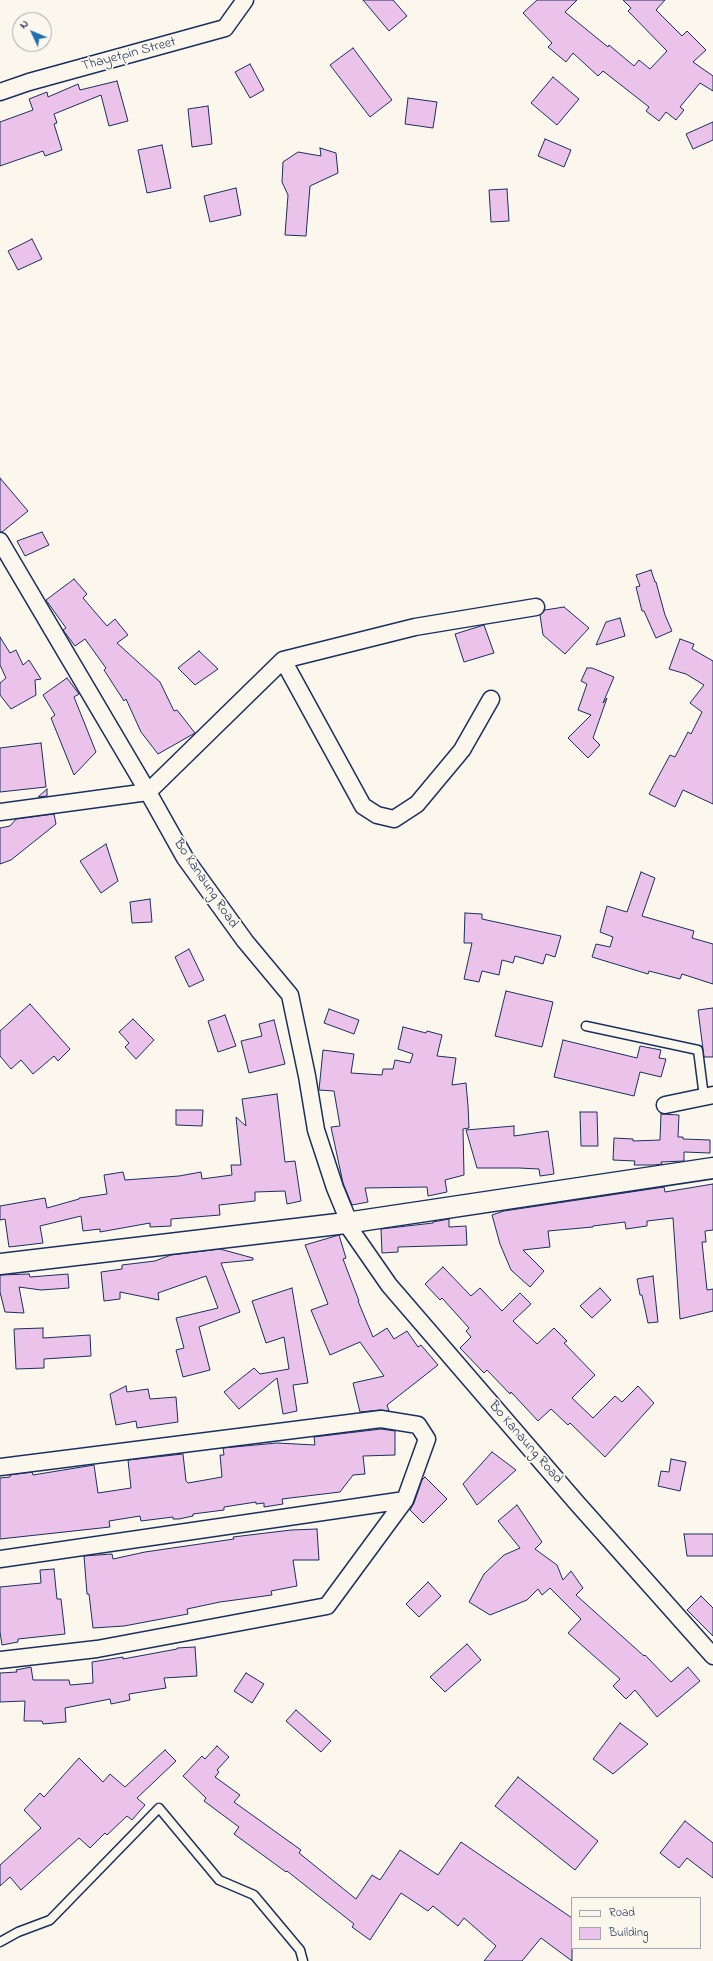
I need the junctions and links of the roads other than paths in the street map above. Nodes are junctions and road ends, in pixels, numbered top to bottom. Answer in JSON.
{"nodes":[{"id":1,"x":245,"y":0,"type":"edge"},
{"id":2,"x":0,"y":92,"type":"edge"},
{"id":3,"x":0,"y":541,"type":"edge"},
{"id":4,"x":536,"y":607,"type":"dead end"},
{"id":5,"x":283,"y":660,"type":"junction"},
{"id":6,"x":491,"y":699,"type":"dead end"},
{"id":7,"x":148,"y":792,"type":"junction"},
{"id":8,"x":0,"y":812,"type":"edge"},
{"id":9,"x":586,"y":1026,"type":"dead end"},
{"id":10,"x":709,"y":1096,"type":"edge"},
{"id":11,"x":665,"y":1105,"type":"dead end"},
{"id":12,"x":713,"y":1168,"type":"edge"},
{"id":13,"x":347,"y":1222,"type":"junction"},
{"id":14,"x":0,"y":1264,"type":"edge"},
{"id":15,"x":0,"y":1468,"type":"edge"},
{"id":16,"x":405,"y":1500,"type":"junction"},
{"id":17,"x":0,"y":1559,"type":"edge"},
{"id":18,"x":713,"y":1656,"type":"edge"},
{"id":19,"x":0,"y":1660,"type":"edge"},
{"id":20,"x":0,"y":1942,"type":"edge"},
{"id":21,"x":303,"y":1961,"type":"edge"}],
"edges":[{"from":1,"to":2,"type":"street","name":"Thayetpin Street"},
{"from":3,"to":7,"type":"street","name":"Bo Kanaung Road"},
{"from":4,"to":5,"type":"street"},
{"from":5,"to":6,"type":"street"},
{"from":5,"to":7,"type":"street"},
{"from":7,"to":8,"type":"street"},
{"from":7,"to":13,"type":"street","name":"Bo Kanaung Road"},
{"from":9,"to":10,"type":"lane"},
{"from":10,"to":11,"type":"street"},
{"from":12,"to":13,"type":"street"},
{"from":13,"to":14,"type":"street"},
{"from":13,"to":18,"type":"street","name":"Bo Kanaung Road"},
{"from":15,"to":16,"type":"street"},
{"from":16,"to":17,"type":"street"},
{"from":16,"to":19,"type":"street"},
{"from":20,"to":21,"type":"lane"}]}
